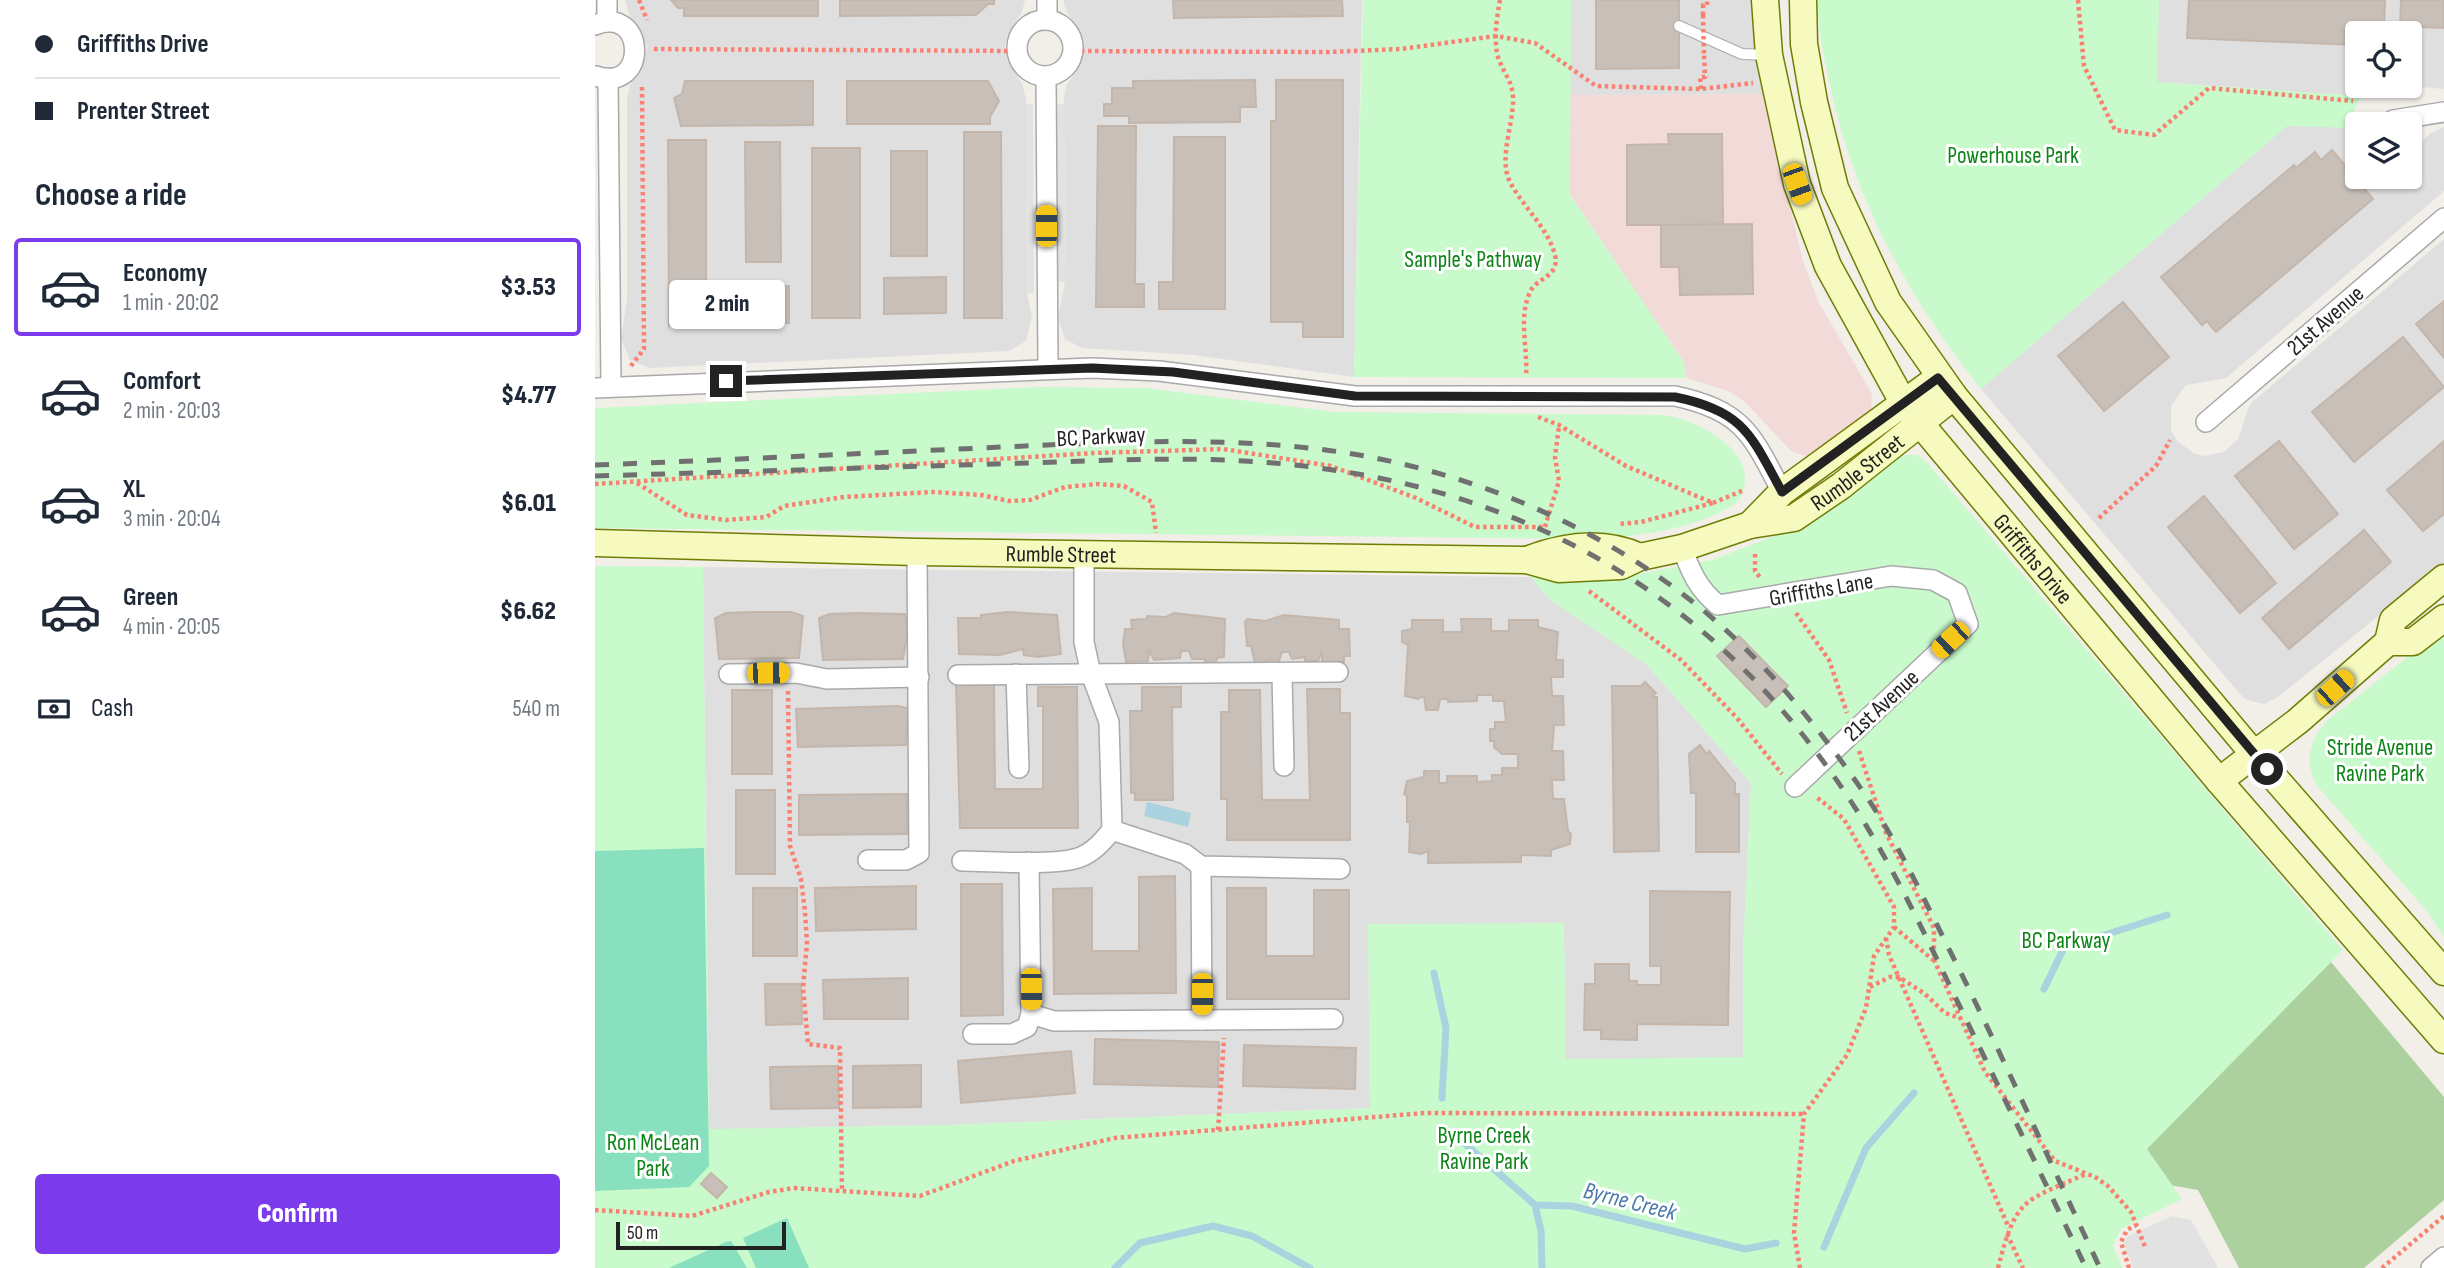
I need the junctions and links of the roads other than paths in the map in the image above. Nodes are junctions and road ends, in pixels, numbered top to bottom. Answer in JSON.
{"nodes":[{"id":1,"x":607,"y":0,"type":"edge"},
{"id":2,"x":1765,"y":0,"type":"edge"},
{"id":3,"x":1803,"y":0,"type":"edge"},
{"id":4,"x":1047,"y":10,"type":"edge"},
{"id":5,"x":601,"y":24,"type":"edge"},
{"id":6,"x":1679,"y":26,"type":"dead end"},
{"id":7,"x":1769,"y":55,"type":"junction"},
{"id":8,"x":601,"y":77,"type":"edge"},
{"id":9,"x":1046,"y":77,"type":"junction"},
{"id":10,"x":2444,"y":113,"type":"edge"},
{"id":11,"x":2422,"y":116,"type":"edge"},
{"id":12,"x":602,"y":135,"type":"edge"},
{"id":13,"x":2444,"y":218,"type":"edge"},
{"id":14,"x":1048,"y":368,"type":"junction"},
{"id":15,"x":603,"y":387,"type":"edge"},
{"id":16,"x":1946,"y":387,"type":"junction"},
{"id":17,"x":1911,"y":414,"type":"junction"},
{"id":18,"x":2206,"y":422,"type":"dead end"},
{"id":19,"x":1782,"y":492,"type":"junction"},
{"id":20,"x":1750,"y":525,"type":"junction"},
{"id":21,"x":595,"y":543,"type":"edge"},
{"id":22,"x":1682,"y":548,"type":"junction"},
{"id":23,"x":916,"y":552,"type":"junction"},
{"id":24,"x":1084,"y":553,"type":"junction"},
{"id":25,"x":2444,"y":578,"type":"edge"},
{"id":26,"x":2444,"y":618,"type":"edge"},
{"id":27,"x":1968,"y":624,"type":"joint"},
{"id":28,"x":2388,"y":642,"type":"junction"},
{"id":29,"x":1338,"y":672,"type":"dead end"},
{"id":30,"x":729,"y":674,"type":"dead end"},
{"id":31,"x":1017,"y":674,"type":"junction"},
{"id":32,"x":1091,"y":674,"type":"junction"},
{"id":33,"x":1282,"y":674,"type":"junction"},
{"id":34,"x":958,"y":675,"type":"dead end"},
{"id":35,"x":919,"y":677,"type":"junction"},
{"id":36,"x":2253,"y":753,"type":"junction"},
{"id":37,"x":1284,"y":766,"type":"dead end"},
{"id":38,"x":1019,"y":768,"type":"dead end"},
{"id":39,"x":2220,"y":781,"type":"junction"},
{"id":40,"x":1795,"y":788,"type":"road end"},
{"id":41,"x":1112,"y":830,"type":"junction"},
{"id":42,"x":868,"y":860,"type":"dead end"},
{"id":43,"x":962,"y":861,"type":"dead end"},
{"id":44,"x":1029,"y":862,"type":"junction"},
{"id":45,"x":1201,"y":866,"type":"junction"},
{"id":46,"x":1340,"y":869,"type":"dead end"},
{"id":47,"x":2444,"y":972,"type":"edge"},
{"id":48,"x":1031,"y":1014,"type":"junction"},
{"id":49,"x":1333,"y":1019,"type":"dead end"},
{"id":50,"x":1202,"y":1020,"type":"junction"},
{"id":51,"x":973,"y":1034,"type":"dead end"},
{"id":52,"x":2444,"y":1040,"type":"edge"},
{"id":53,"x":2444,"y":1257,"type":"edge"},
{"id":54,"x":2431,"y":1268,"type":"edge"}],
"edges":[{"from":1,"to":5,"type":"street"},
{"from":2,"to":7,"type":"main road","name":"Griffiths Drive"},
{"from":3,"to":16,"type":"main road","name":"Griffiths Drive"},
{"from":4,"to":9,"type":"street"},
{"from":4,"to":9,"type":"street"},
{"from":5,"to":8,"type":"street"},
{"from":6,"to":7,"type":"lane"},
{"from":7,"to":17,"type":"main road","name":"Griffiths Drive"},
{"from":8,"to":12,"type":"street"},
{"from":9,"to":14,"type":"street"},
{"from":10,"to":11,"type":"street"},
{"from":12,"to":15,"type":"street"},
{"from":13,"to":18,"type":"street","name":"21st Avenue"},
{"from":14,"to":15,"type":"street"},
{"from":14,"to":19,"type":"street"},
{"from":16,"to":17,"type":"main road","name":"Rumble Street"},
{"from":16,"to":36,"type":"main road","name":"Griffiths Drive"},
{"from":17,"to":19,"type":"main road","name":"Rumble Street"},
{"from":17,"to":20,"type":"main road","name":"Rumble Street"},
{"from":17,"to":39,"type":"main road","name":"Griffiths Drive"},
{"from":19,"to":20,"type":"main road","name":"Rumble Street"},
{"from":20,"to":22,"type":"main road","name":"Rumble Street"},
{"from":21,"to":23,"type":"main road","name":"Rumble Street"},
{"from":22,"to":24,"type":"main road","name":"Rumble Street"},
{"from":22,"to":27,"type":"street","name":"Griffiths Lane"},
{"from":23,"to":24,"type":"main road","name":"Rumble Street"},
{"from":23,"to":35,"type":"street"},
{"from":24,"to":32,"type":"street"},
{"from":25,"to":28,"type":"main road"},
{"from":26,"to":28,"type":"main road"},
{"from":27,"to":40,"type":"street","name":"21st Avenue"},
{"from":28,"to":36,"type":"main road"},
{"from":29,"to":33,"type":"street"},
{"from":30,"to":35,"type":"street"},
{"from":31,"to":32,"type":"street"},
{"from":31,"to":34,"type":"street"},
{"from":31,"to":38,"type":"street"},
{"from":32,"to":33,"type":"street"},
{"from":32,"to":41,"type":"street"},
{"from":33,"to":37,"type":"street"},
{"from":35,"to":42,"type":"street"},
{"from":36,"to":39,"type":"main road"},
{"from":36,"to":47,"type":"main road","name":"Griffiths Drive"},
{"from":39,"to":52,"type":"main road","name":"Griffiths Drive"},
{"from":41,"to":44,"type":"street"},
{"from":41,"to":45,"type":"street"},
{"from":43,"to":44,"type":"street"},
{"from":44,"to":48,"type":"street"},
{"from":45,"to":46,"type":"street"},
{"from":45,"to":50,"type":"street"},
{"from":48,"to":50,"type":"street"},
{"from":48,"to":51,"type":"street"},
{"from":49,"to":50,"type":"street"},
{"from":53,"to":54,"type":"street"}]}
